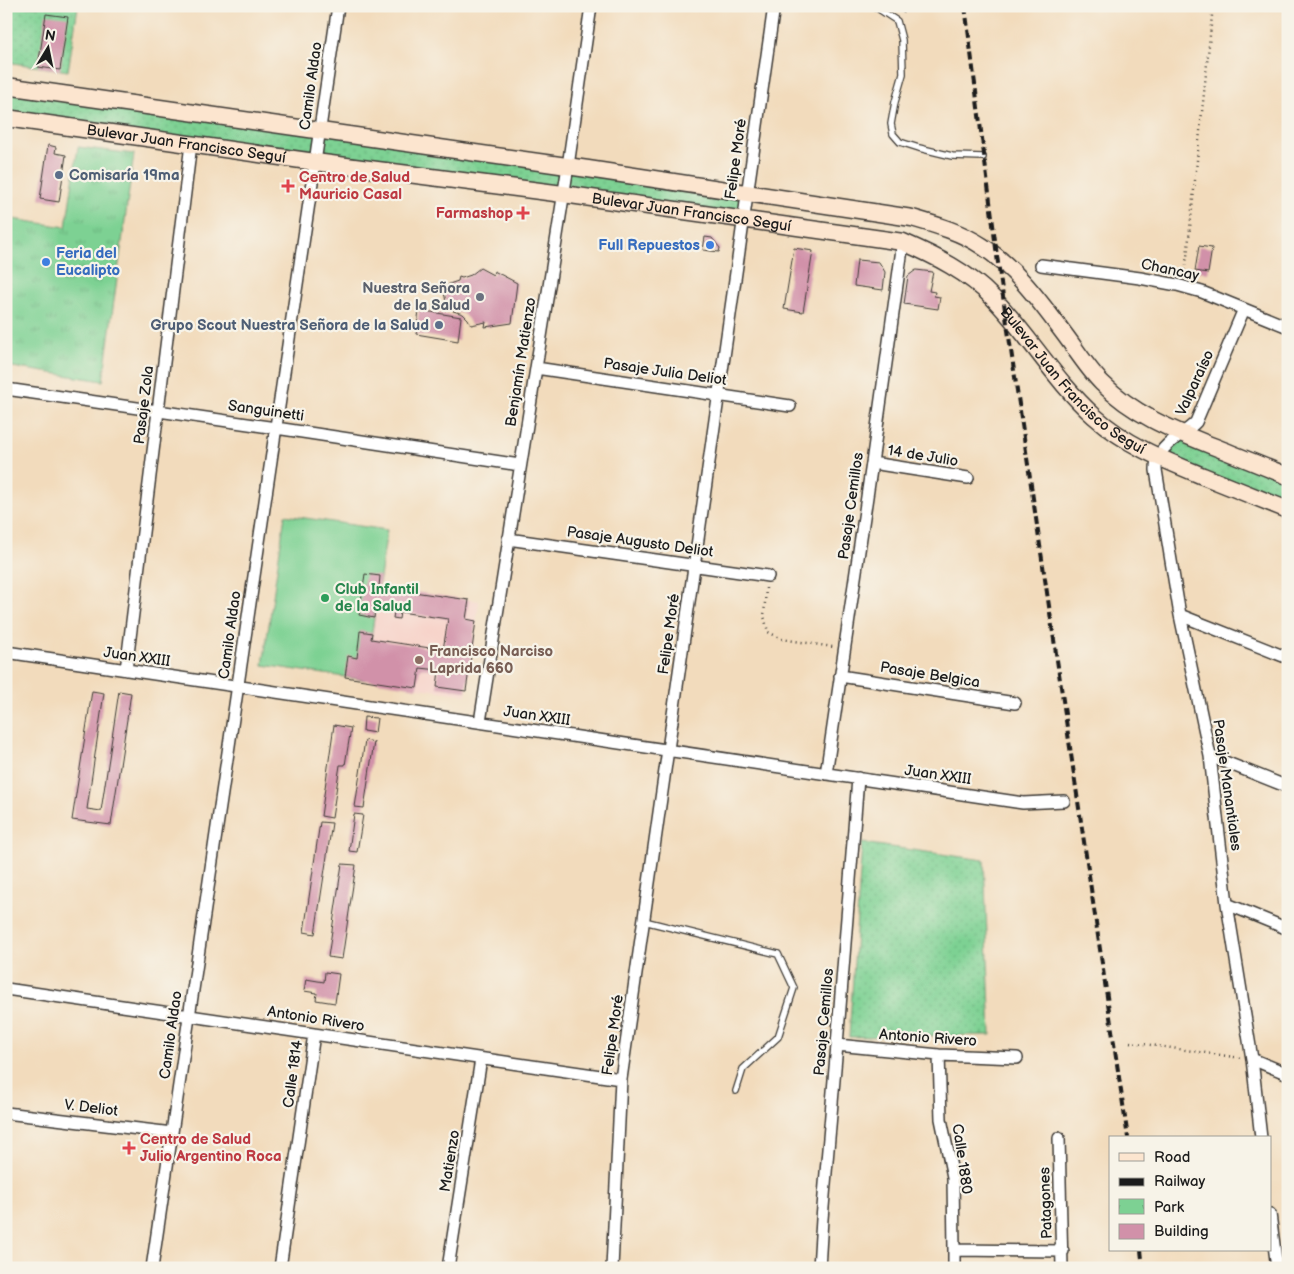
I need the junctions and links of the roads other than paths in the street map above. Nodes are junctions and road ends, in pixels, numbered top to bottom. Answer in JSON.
{"nodes":[{"id":1,"x":338,"y":6,"type":"edge"},
{"id":2,"x":591,"y":6,"type":"edge"},
{"id":3,"x":774,"y":6,"type":"edge"},
{"id":4,"x":870,"y":6,"type":"edge"},
{"id":5,"x":6,"y":86,"type":"edge"},
{"id":6,"x":6,"y":118,"type":"edge"},
{"id":7,"x":320,"y":131,"type":"junction"},
{"id":8,"x":191,"y":144,"type":"junction"},
{"id":9,"x":984,"y":157,"type":"dead end"},
{"id":10,"x":315,"y":162,"type":"junction"},
{"id":11,"x":568,"y":166,"type":"junction"},
{"id":12,"x":747,"y":193,"type":"junction"},
{"id":13,"x":563,"y":194,"type":"junction"},
{"id":14,"x":743,"y":220,"type":"junction"},
{"id":15,"x":903,"y":242,"type":"junction"},
{"id":16,"x":1041,"y":265,"type":"dead end"},
{"id":17,"x":1244,"y":309,"type":"junction"},
{"id":18,"x":1288,"y":327,"type":"edge"},
{"id":19,"x":536,"y":368,"type":"junction"},
{"id":20,"x":6,"y":389,"type":"edge"},
{"id":21,"x":718,"y":395,"type":"junction"},
{"id":22,"x":790,"y":406,"type":"dead end"},
{"id":23,"x":159,"y":411,"type":"junction"},
{"id":24,"x":276,"y":428,"type":"junction"},
{"id":25,"x":1182,"y":434,"type":"junction"},
{"id":26,"x":1158,"y":458,"type":"junction"},
{"id":27,"x":872,"y":463,"type":"junction"},
{"id":28,"x":520,"y":465,"type":"junction"},
{"id":29,"x":1288,"y":476,"type":"edge"},
{"id":30,"x":968,"y":478,"type":"dead end"},
{"id":31,"x":1288,"y":510,"type":"edge"},
{"id":32,"x":508,"y":539,"type":"junction"},
{"id":33,"x":694,"y":565,"type":"junction"},
{"id":34,"x":768,"y":576,"type":"road end"},
{"id":35,"x":1180,"y":615,"type":"junction"},
{"id":36,"x":6,"y":652,"type":"edge"},
{"id":37,"x":1288,"y":658,"type":"edge"},
{"id":38,"x":126,"y":670,"type":"junction"},
{"id":39,"x":840,"y":676,"type":"junction"},
{"id":40,"x":238,"y":687,"type":"junction"},
{"id":41,"x":1015,"y":703,"type":"dead end"},
{"id":42,"x":480,"y":722,"type":"junction"},
{"id":43,"x":668,"y":750,"type":"junction"},
{"id":44,"x":1210,"y":756,"type":"junction"},
{"id":45,"x":826,"y":774,"type":"junction"},
{"id":46,"x":858,"y":778,"type":"junction"},
{"id":47,"x":1288,"y":787,"type":"edge"},
{"id":48,"x":1064,"y":801,"type":"dead end"},
{"id":49,"x":1227,"y":904,"type":"junction"},
{"id":50,"x":644,"y":921,"type":"junction"},
{"id":51,"x":1288,"y":928,"type":"edge"},
{"id":52,"x":6,"y":989,"type":"edge"},
{"id":53,"x":190,"y":1015,"type":"junction"},
{"id":54,"x":314,"y":1034,"type":"junction"},
{"id":55,"x":837,"y":1045,"type":"junction"},
{"id":56,"x":940,"y":1055,"type":"junction"},
{"id":57,"x":1017,"y":1058,"type":"dead end"},
{"id":58,"x":481,"y":1059,"type":"junction"},
{"id":59,"x":1252,"y":1059,"type":"junction"},
{"id":60,"x":1288,"y":1074,"type":"edge"},
{"id":61,"x":621,"y":1079,"type":"junction"},
{"id":62,"x":736,"y":1092,"type":"dead end"},
{"id":63,"x":6,"y":1113,"type":"edge"},
{"id":64,"x":172,"y":1133,"type":"junction"},
{"id":65,"x":1261,"y":1136,"type":"edge"},
{"id":66,"x":1059,"y":1138,"type":"dead end"},
{"id":67,"x":1272,"y":1232,"type":"edge"},
{"id":68,"x":954,"y":1250,"type":"junction"},
{"id":69,"x":1063,"y":1251,"type":"junction"},
{"id":70,"x":152,"y":1268,"type":"edge"},
{"id":71,"x":280,"y":1268,"type":"edge"},
{"id":72,"x":448,"y":1268,"type":"edge"},
{"id":73,"x":612,"y":1268,"type":"edge"},
{"id":74,"x":819,"y":1268,"type":"edge"},
{"id":75,"x":954,"y":1268,"type":"edge"},
{"id":76,"x":1062,"y":1268,"type":"edge"},
{"id":77,"x":1276,"y":1268,"type":"edge"}],
"edges":[{"from":1,"to":7,"type":"street","name":"Camilo Aldao"},
{"from":2,"to":11,"type":"street","name":"Benjamín Matienzo"},
{"from":3,"to":12,"type":"street","name":"Felipe Moré"},
{"from":4,"to":9,"type":"lane"},
{"from":5,"to":7,"type":"main road","name":"Bulevar Juan Francisco Seguí"},
{"from":6,"to":8,"type":"main road","name":"Bulevar Juan Francisco Seguí"},
{"from":7,"to":10,"type":"street","name":"Camilo Aldao"},
{"from":7,"to":11,"type":"main road","name":"Bulevar Juan Francisco Seguí"},
{"from":8,"to":10,"type":"main road","name":"Bulevar Juan Francisco Seguí"},
{"from":8,"to":23,"type":"street","name":"Pasaje Zola"},
{"from":10,"to":13,"type":"main road","name":"Bulevar Juan Francisco Seguí"},
{"from":10,"to":24,"type":"street","name":"Camilo Aldao"},
{"from":11,"to":12,"type":"main road","name":"Bulevar Juan Francisco Seguí"},
{"from":11,"to":13,"type":"street","name":"Benjamín Matienzo"},
{"from":12,"to":14,"type":"street","name":"Felipe Moré"},
{"from":12,"to":25,"type":"main road","name":"Bulevar Juan Francisco Seguí"},
{"from":13,"to":14,"type":"main road","name":"Bulevar Juan Francisco Seguí"},
{"from":13,"to":19,"type":"street","name":"Benjamín Matienzo"},
{"from":14,"to":15,"type":"main road","name":"Bulevar Juan Francisco Seguí"},
{"from":14,"to":21,"type":"street","name":"Felipe Moré"},
{"from":15,"to":26,"type":"main road","name":"Bulevar Juan Francisco Seguí"},
{"from":15,"to":27,"type":"street","name":"Pasaje Cemillos"},
{"from":16,"to":17,"type":"street","name":"Chancay"},
{"from":17,"to":18,"type":"street","name":"Chancay"},
{"from":17,"to":25,"type":"street","name":"Valparaíso"},
{"from":19,"to":21,"type":"street","name":"Pasaje Julia Deliot"},
{"from":19,"to":28,"type":"street","name":"Benjamín Matienzo"},
{"from":20,"to":23,"type":"street","name":"Sanguinetti"},
{"from":21,"to":22,"type":"street","name":"Pasaje Julia Deliot"},
{"from":21,"to":33,"type":"street","name":"Felipe Moré"},
{"from":23,"to":24,"type":"street","name":"Sanguinetti"},
{"from":23,"to":38,"type":"street","name":"Pasaje Zola"},
{"from":24,"to":28,"type":"street","name":"Sanguinetti"},
{"from":24,"to":40,"type":"street","name":"Camilo Aldao"},
{"from":25,"to":26,"type":"street","name":"Valparaíso"},
{"from":25,"to":29,"type":"main road","name":"Bulevar Juan Francisco Seguí"},
{"from":26,"to":31,"type":"main road","name":"Bulevar Juan Francisco Seguí"},
{"from":26,"to":35,"type":"street","name":"Pasaje Manantiales"},
{"from":27,"to":30,"type":"street","name":"14 de Julio"},
{"from":27,"to":39,"type":"street","name":"Pasaje Cemillos"},
{"from":28,"to":32,"type":"street","name":"Benjamín Matienzo"},
{"from":32,"to":33,"type":"street","name":"Pasaje Augusto Deliot"},
{"from":32,"to":42,"type":"street","name":"Benjamín Matienzo"},
{"from":33,"to":34,"type":"street","name":"Pasaje Augusto Deliot"},
{"from":33,"to":43,"type":"street","name":"Felipe Moré"},
{"from":35,"to":37,"type":"street"},
{"from":35,"to":44,"type":"street","name":"Pasaje Manantiales"},
{"from":36,"to":38,"type":"street","name":"Juan XXIII"},
{"from":38,"to":40,"type":"street","name":"Juan XXIII"},
{"from":39,"to":41,"type":"street","name":"Pasaje Belgica"},
{"from":39,"to":45,"type":"street","name":"Pasaje Cemillos"},
{"from":40,"to":42,"type":"street","name":"Juan XXIII"},
{"from":40,"to":53,"type":"street","name":"Camilo Aldao"},
{"from":42,"to":43,"type":"street","name":"Juan XXIII"},
{"from":43,"to":45,"type":"street","name":"Juan XXIII"},
{"from":43,"to":50,"type":"street","name":"Felipe Moré"},
{"from":44,"to":47,"type":"street"},
{"from":44,"to":49,"type":"street","name":"Pasaje Manantiales"},
{"from":45,"to":46,"type":"street","name":"Juan XXIII"},
{"from":46,"to":48,"type":"street","name":"Juan XXIII"},
{"from":46,"to":55,"type":"street","name":"Pasaje Cemillos"},
{"from":49,"to":51,"type":"street"},
{"from":49,"to":59,"type":"street","name":"Pasaje Manantiales"},
{"from":50,"to":61,"type":"street","name":"Felipe Moré"},
{"from":50,"to":62,"type":"lane"},
{"from":52,"to":53,"type":"street","name":"Antonio Rivero"},
{"from":53,"to":54,"type":"street","name":"Antonio Rivero"},
{"from":53,"to":64,"type":"street","name":"Camilo Aldao"},
{"from":54,"to":58,"type":"street","name":"Antonio Rivero"},
{"from":54,"to":71,"type":"street","name":"Calle 1814"},
{"from":55,"to":56,"type":"street","name":"Antonio Rivero"},
{"from":55,"to":74,"type":"street","name":"Pasaje Cemillos"},
{"from":56,"to":57,"type":"street","name":"Antonio Rivero"},
{"from":56,"to":68,"type":"street","name":"Calle 1880"},
{"from":58,"to":61,"type":"street","name":"Antonio Rivero"},
{"from":58,"to":72,"type":"street","name":"Matienzo"},
{"from":59,"to":60,"type":"street"},
{"from":59,"to":65,"type":"street","name":"Pasaje Manantiales"},
{"from":61,"to":73,"type":"street","name":"Felipe Moré"},
{"from":63,"to":64,"type":"street","name":"V. Deliot"},
{"from":64,"to":70,"type":"street","name":"Camilo Aldao"},
{"from":66,"to":69,"type":"street","name":"Patagones"},
{"from":67,"to":77,"type":"street"},
{"from":68,"to":69,"type":"street"},
{"from":68,"to":75,"type":"street","name":"Calle 1880"},
{"from":69,"to":76,"type":"street","name":"Patagones"}]}
